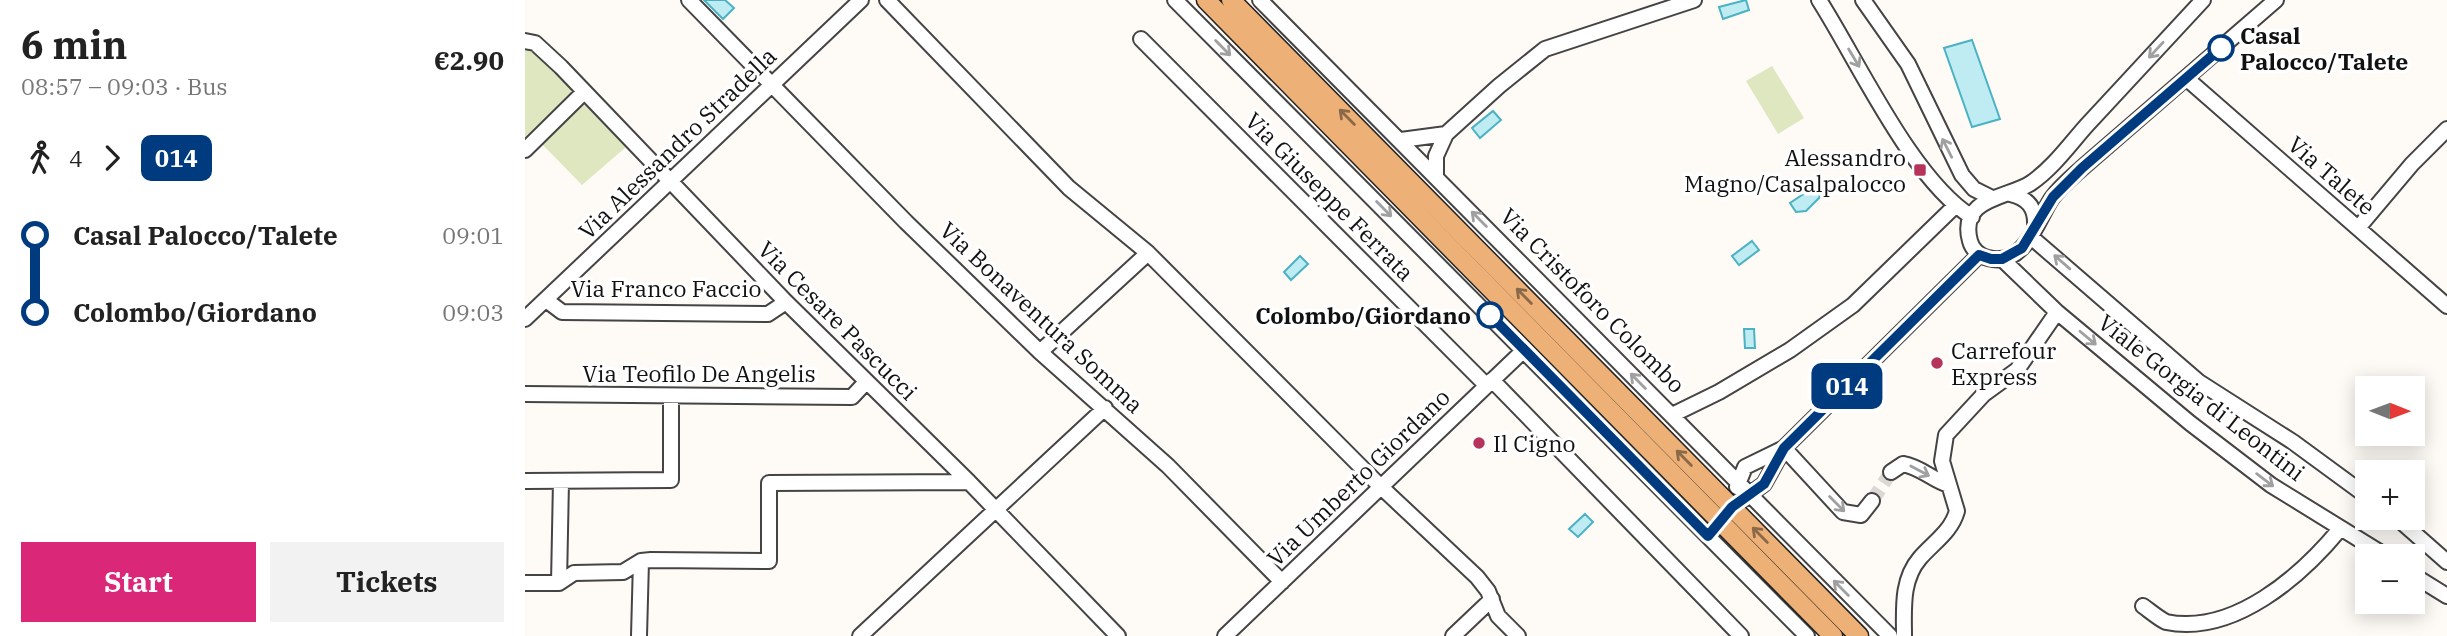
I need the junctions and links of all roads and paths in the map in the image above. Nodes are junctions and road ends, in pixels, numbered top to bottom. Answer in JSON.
{"nodes":[{"id":1,"x":689,"y":0,"type":"edge"},
{"id":2,"x":861,"y":0,"type":"edge"},
{"id":3,"x":887,"y":0,"type":"edge"},
{"id":4,"x":1175,"y":0,"type":"edge"},
{"id":5,"x":1206,"y":0,"type":"edge"},
{"id":6,"x":1231,"y":0,"type":"edge"},
{"id":7,"x":1261,"y":0,"type":"edge"},
{"id":8,"x":1694,"y":0,"type":"edge"},
{"id":9,"x":1819,"y":0,"type":"edge"},
{"id":10,"x":1863,"y":0,"type":"edge"},
{"id":11,"x":2203,"y":0,"type":"edge"},
{"id":12,"x":2276,"y":0,"type":"edge"},
{"id":13,"x":1142,"y":39,"type":"dead end"},
{"id":14,"x":525,"y":41,"type":"edge"},
{"id":15,"x":2186,"y":78,"type":"junction"},
{"id":16,"x":772,"y":84,"type":"junction"},
{"id":17,"x":584,"y":92,"type":"junction"},
{"id":18,"x":2447,"y":129,"type":"edge"},
{"id":19,"x":1446,"y":134,"type":"junction"},
{"id":20,"x":1401,"y":140,"type":"junction"},
{"id":21,"x":525,"y":150,"type":"edge"},
{"id":22,"x":1436,"y":176,"type":"junction"},
{"id":23,"x":672,"y":181,"type":"junction"},
{"id":24,"x":2010,"y":194,"type":"junction"},
{"id":25,"x":1990,"y":197,"type":"junction"},
{"id":26,"x":1955,"y":205,"type":"junction"},
{"id":27,"x":1972,"y":217,"type":"junction"},
{"id":28,"x":2358,"y":228,"type":"junction"},
{"id":29,"x":2033,"y":232,"type":"junction"},
{"id":30,"x":1148,"y":253,"type":"junction"},
{"id":31,"x":1979,"y":255,"type":"junction"},
{"id":32,"x":2002,"y":259,"type":"junction"},
{"id":33,"x":1498,"y":295,"type":"junction"},
{"id":34,"x":546,"y":300,"type":"junction"},
{"id":35,"x":786,"y":302,"type":"junction"},
{"id":36,"x":2447,"y":306,"type":"edge"},
{"id":37,"x":2057,"y":312,"type":"junction"},
{"id":38,"x":525,"y":319,"type":"edge"},
{"id":39,"x":1503,"y":328,"type":"junction"},
{"id":40,"x":1523,"y":351,"type":"junction"},
{"id":41,"x":1040,"y":352,"type":"junction"},
{"id":42,"x":866,"y":382,"type":"junction"},
{"id":43,"x":1489,"y":382,"type":"junction"},
{"id":44,"x":525,"y":394,"type":"edge"},
{"id":45,"x":671,"y":398,"type":"junction"},
{"id":46,"x":1105,"y":408,"type":"junction"},
{"id":47,"x":1672,"y":415,"type":"junction"},
{"id":48,"x":1784,"y":448,"type":"junction"},
{"id":49,"x":1891,"y":472,"type":"dead end"},
{"id":50,"x":525,"y":481,"type":"edge"},
{"id":51,"x":561,"y":481,"type":"junction"},
{"id":52,"x":969,"y":482,"type":"junction"},
{"id":53,"x":1738,"y":482,"type":"junction"},
{"id":54,"x":1379,"y":485,"type":"junction"},
{"id":55,"x":1949,"y":485,"type":"junction"},
{"id":56,"x":2355,"y":487,"type":"edge"},
{"id":57,"x":1750,"y":495,"type":"junction"},
{"id":58,"x":1872,"y":501,"type":"tunnel mouth"},
{"id":59,"x":1732,"y":507,"type":"junction"},
{"id":60,"x":997,"y":511,"type":"junction"},
{"id":61,"x":1714,"y":529,"type":"junction"},
{"id":62,"x":2340,"y":529,"type":"junction"},
{"id":63,"x":2411,"y":530,"type":"edge"},
{"id":64,"x":2366,"y":544,"type":"edge"},
{"id":65,"x":641,"y":561,"type":"junction"},
{"id":66,"x":2447,"y":562,"type":"edge"},
{"id":67,"x":1282,"y":582,"type":"junction"},
{"id":68,"x":2425,"y":582,"type":"edge"},
{"id":69,"x":525,"y":583,"type":"edge"},
{"id":70,"x":559,"y":583,"type":"junction"},
{"id":71,"x":2447,"y":596,"type":"edge"},
{"id":72,"x":1492,"y":599,"type":"junction"},
{"id":73,"x":2143,"y":606,"type":"dead end"},
{"id":74,"x":639,"y":636,"type":"edge"},
{"id":75,"x":860,"y":636,"type":"edge"},
{"id":76,"x":1118,"y":636,"type":"edge"},
{"id":77,"x":1225,"y":636,"type":"edge"},
{"id":78,"x":1453,"y":636,"type":"edge"},
{"id":79,"x":1518,"y":636,"type":"edge"},
{"id":80,"x":1741,"y":636,"type":"edge"},
{"id":81,"x":1807,"y":636,"type":"edge"},
{"id":82,"x":1833,"y":636,"type":"edge"},
{"id":83,"x":1859,"y":636,"type":"edge"},
{"id":84,"x":1890,"y":636,"type":"edge"},
{"id":85,"x":1903,"y":636,"type":"edge"}],
"edges":[{"from":1,"to":16,"type":"street","name":"Via Bonaventura Somma"},
{"from":2,"to":16,"type":"street","name":"Via Alessandro Stradella"},
{"from":3,"to":30,"type":"street"},
{"from":4,"to":39,"type":"street","one_way":true},
{"from":5,"to":33,"type":"main road"},
{"from":59,"to":6,"type":"main road","name":"Via Cristoforo Colombo","one_way":true},
{"from":7,"to":20,"type":"street","name":"Via Cristoforo Colombo"},
{"from":8,"to":19,"type":"street"},
{"from":9,"to":26,"type":"street","one_way":true},
{"from":25,"to":10,"type":"street","one_way":true},
{"from":11,"to":24,"type":"street","one_way":true},
{"from":12,"to":15,"type":"street"},
{"from":13,"to":43,"type":"street","name":"Via Giuseppe Ferrata"},
{"from":14,"to":17,"type":"street","name":"Via Cesare Pascucci"},
{"from":15,"to":28,"type":"street","name":"Via Talete"},
{"from":15,"to":29,"type":"street"},
{"from":16,"to":23,"type":"street","name":"Via Alessandro Stradella"},
{"from":16,"to":41,"type":"street","name":"Via Bonaventura Somma"},
{"from":17,"to":21,"type":"street"},
{"from":17,"to":23,"type":"street","name":"Via Cesare Pascucci"},
{"from":18,"to":28,"type":"street"},
{"from":19,"to":20,"type":"street"},
{"from":19,"to":22,"type":"street"},
{"from":20,"to":22,"type":"street","name":"Via Cristoforo Colombo"},
{"from":47,"to":22,"type":"street","name":"Via Cristoforo Colombo","one_way":true},
{"from":23,"to":34,"type":"street","name":"Via Alessandro Stradella"},
{"from":23,"to":35,"type":"street","name":"Via Cesare Pascucci"},
{"from":24,"to":25,"type":"street"},
{"from":24,"to":29,"type":"street"},
{"from":25,"to":27,"type":"street"},
{"from":26,"to":27,"type":"street"},
{"from":26,"to":47,"type":"street"},
{"from":27,"to":31,"type":"street"},
{"from":28,"to":36,"type":"street","name":"Via Talete"},
{"from":29,"to":32,"type":"street"},
{"from":56,"to":29,"type":"street","name":"Viale Gorgia di Leontini","one_way":true},
{"from":30,"to":41,"type":"street"},
{"from":30,"to":54,"type":"street"},
{"from":31,"to":32,"type":"street"},
{"from":31,"to":48,"type":"street"},
{"from":32,"to":37,"type":"street","name":"Viale Gorgia di Leontini"},
{"from":33,"to":39,"type":"street"},
{"from":33,"to":61,"type":"main road"},
{"from":34,"to":35,"type":"street","name":"Via Franco Faccio"},
{"from":34,"to":38,"type":"street","name":"Via Alessandro Stradella"},
{"from":35,"to":42,"type":"street","name":"Via Cesare Pascucci"},
{"from":37,"to":55,"type":"street"},
{"from":37,"to":62,"type":"street","name":"Viale Gorgia di Leontini","one_way":true},
{"from":39,"to":40,"type":"street"},
{"from":40,"to":43,"type":"street","name":"Via Umberto Giordano"},
{"from":40,"to":61,"type":"street"},
{"from":41,"to":46,"type":"street","name":"Via Bonaventura Somma"},
{"from":42,"to":45,"type":"street","name":"Via Teofilo De Angelis"},
{"from":42,"to":52,"type":"street","name":"Via Cesare Pascucci"},
{"from":43,"to":54,"type":"street","name":"Via Umberto Giordano"},
{"from":43,"to":80,"type":"street","name":"Via Giuseppe Ferrata"},
{"from":44,"to":45,"type":"street","name":"Via Teofilo De Angelis"},
{"from":45,"to":51,"type":"street"},
{"from":46,"to":60,"type":"street"},
{"from":46,"to":67,"type":"street","name":"Via Bonaventura Somma"},
{"from":47,"to":53,"type":"street","name":"Via Cristoforo Colombo"},
{"from":48,"to":53,"type":"street"},
{"from":48,"to":57,"type":"street"},
{"from":48,"to":58,"type":"street","one_way":true},
{"from":49,"to":55,"type":"street","one_way":true},
{"from":50,"to":51,"type":"street"},
{"from":51,"to":70,"type":"street"},
{"from":52,"to":60,"type":"street","name":"Via Cesare Pascucci"},
{"from":52,"to":65,"type":"street"},
{"from":53,"to":57,"type":"street","name":"Via Cristoforo Colombo"},
{"from":53,"to":59,"type":"street"},
{"from":54,"to":67,"type":"street","name":"Via Umberto Giordano"},
{"from":54,"to":72,"type":"street"},
{"from":55,"to":85,"type":"street"},
{"from":57,"to":59,"type":"street"},
{"from":84,"to":57,"type":"street","name":"Via Cristoforo Colombo","one_way":true},
{"from":59,"to":61,"type":"street"},
{"from":83,"to":59,"type":"main road","name":"Via Cristoforo Colombo","one_way":true},
{"from":60,"to":75,"type":"street"},
{"from":60,"to":76,"type":"street","name":"Via Cesare Pascucci"},
{"from":61,"to":81,"type":"street"},
{"from":61,"to":82,"type":"main road"},
{"from":62,"to":64,"type":"street","name":"Viale Gorgia di Leontini"},
{"from":62,"to":73,"type":"street"},
{"from":63,"to":66,"type":"street"},
{"from":65,"to":70,"type":"street"},
{"from":65,"to":74,"type":"street"},
{"from":67,"to":77,"type":"street","name":"Via Umberto Giordano"},
{"from":68,"to":71,"type":"street"},
{"from":69,"to":70,"type":"street"},
{"from":72,"to":78,"type":"street"},
{"from":72,"to":79,"type":"street"}]}
